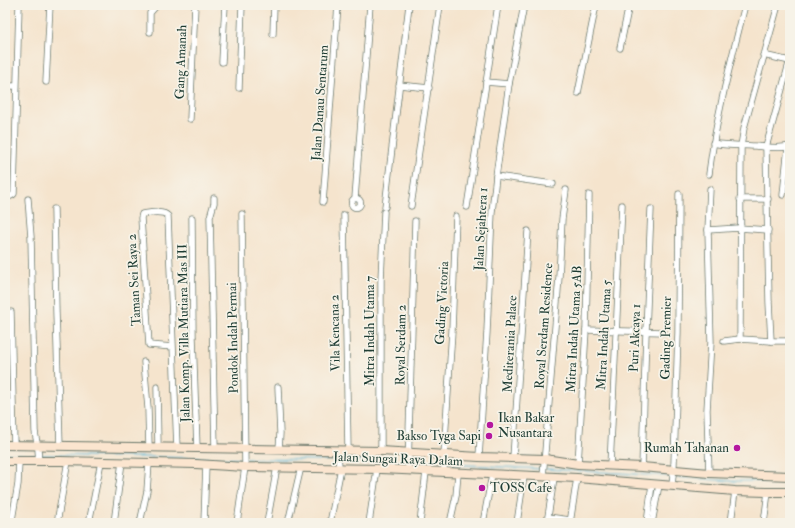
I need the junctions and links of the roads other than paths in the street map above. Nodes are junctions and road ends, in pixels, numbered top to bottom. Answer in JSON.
{"nodes":[{"id":1,"x":19,"y":5,"type":"edge"},
{"id":2,"x":50,"y":5,"type":"edge"},
{"id":3,"x":157,"y":5,"type":"edge"},
{"id":4,"x":194,"y":5,"type":"edge"},
{"id":5,"x":225,"y":5,"type":"edge"},
{"id":6,"x":242,"y":5,"type":"edge"},
{"id":7,"x":274,"y":5,"type":"edge"},
{"id":8,"x":338,"y":5,"type":"edge"},
{"id":9,"x":370,"y":5,"type":"edge"},
{"id":10,"x":409,"y":5,"type":"edge"},
{"id":11,"x":440,"y":5,"type":"edge"},
{"id":12,"x":498,"y":5,"type":"edge"},
{"id":13,"x":524,"y":5,"type":"edge"},
{"id":14,"x":596,"y":5,"type":"edge"},
{"id":15,"x":629,"y":5,"type":"edge"},
{"id":16,"x":746,"y":5,"type":"edge"},
{"id":17,"x":778,"y":5,"type":"edge"},
{"id":18,"x":150,"y":32,"type":"dead end"},
{"id":19,"x":273,"y":34,"type":"dead end"},
{"id":20,"x":620,"y":48,"type":"dead end"},
{"id":21,"x":763,"y":55,"type":"junction"},
{"id":22,"x":790,"y":60,"type":"edge"},
{"id":23,"x":222,"y":62,"type":"dead end"},
{"id":24,"x":46,"y":82,"type":"dead end"},
{"id":25,"x":486,"y":82,"type":"junction"},
{"id":26,"x":399,"y":84,"type":"junction"},
{"id":27,"x":509,"y":84,"type":"junction"},
{"id":28,"x":5,"y":86,"type":"edge"},
{"id":29,"x":16,"y":86,"type":"junction"},
{"id":30,"x":239,"y":88,"type":"dead end"},
{"id":31,"x":429,"y":88,"type":"junction"},
{"id":32,"x":578,"y":93,"type":"dead end"},
{"id":33,"x":190,"y":119,"type":"dead end"},
{"id":34,"x":713,"y":143,"type":"junction"},
{"id":35,"x":741,"y":146,"type":"junction"},
{"id":36,"x":789,"y":146,"type":"edge"},
{"id":37,"x":766,"y":147,"type":"junction"},
{"id":38,"x":709,"y":174,"type":"dead end"},
{"id":39,"x":496,"y":176,"type":"junction"},
{"id":40,"x":553,"y":184,"type":"dead end"},
{"id":41,"x":710,"y":189,"type":"dead end"},
{"id":42,"x":566,"y":190,"type":"dead end"},
{"id":43,"x":679,"y":194,"type":"dead end"},
{"id":44,"x":589,"y":195,"type":"dead end"},
{"id":45,"x":783,"y":195,"type":"dead end"},
{"id":46,"x":5,"y":196,"type":"edge"},
{"id":47,"x":214,"y":198,"type":"dead end"},
{"id":48,"x":355,"y":198,"type":"dead end"},
{"id":49,"x":28,"y":199,"type":"dead end"},
{"id":50,"x":768,"y":199,"type":"junction"},
{"id":51,"x":740,"y":200,"type":"junction"},
{"id":52,"x":323,"y":202,"type":"dead end"},
{"id":53,"x":622,"y":205,"type":"dead end"},
{"id":54,"x":411,"y":206,"type":"dead end"},
{"id":55,"x":467,"y":207,"type":"dead end"},
{"id":56,"x":54,"y":209,"type":"dead end"},
{"id":57,"x":651,"y":210,"type":"dead end"},
{"id":58,"x":242,"y":214,"type":"dead end"},
{"id":59,"x":344,"y":215,"type":"dead end"},
{"id":60,"x":456,"y":216,"type":"dead end"},
{"id":61,"x":192,"y":218,"type":"dead end"},
{"id":62,"x":415,"y":221,"type":"dead end"},
{"id":63,"x":740,"y":228,"type":"junction"},
{"id":64,"x":708,"y":230,"type":"junction"},
{"id":65,"x":768,"y":230,"type":"junction"},
{"id":66,"x":528,"y":231,"type":"dead end"},
{"id":67,"x":11,"y":312,"type":"dead end"},
{"id":68,"x":586,"y":330,"type":"junction"},
{"id":69,"x":615,"y":331,"type":"junction"},
{"id":70,"x":646,"y":332,"type":"junction"},
{"id":71,"x":664,"y":332,"type":"dead end"},
{"id":72,"x":740,"y":339,"type":"junction"},
{"id":73,"x":771,"y":340,"type":"junction"},
{"id":74,"x":724,"y":341,"type":"dead end"},
{"id":75,"x":786,"y":341,"type":"dead end"},
{"id":76,"x":173,"y":347,"type":"junction"},
{"id":77,"x":144,"y":362,"type":"dead end"},
{"id":78,"x":157,"y":387,"type":"dead end"},
{"id":79,"x":278,"y":387,"type":"dead end"},
{"id":80,"x":5,"y":445,"type":"edge"},
{"id":81,"x":14,"y":446,"type":"junction"},
{"id":82,"x":60,"y":446,"type":"junction"},
{"id":83,"x":158,"y":447,"type":"junction"},
{"id":84,"x":39,"y":448,"type":"junction"},
{"id":85,"x":149,"y":448,"type":"junction"},
{"id":86,"x":177,"y":448,"type":"junction"},
{"id":87,"x":197,"y":448,"type":"junction"},
{"id":88,"x":215,"y":448,"type":"junction"},
{"id":89,"x":245,"y":450,"type":"junction"},
{"id":90,"x":279,"y":450,"type":"junction"},
{"id":91,"x":348,"y":450,"type":"junction"},
{"id":92,"x":381,"y":451,"type":"junction"},
{"id":93,"x":338,"y":453,"type":"junction"},
{"id":94,"x":409,"y":456,"type":"junction"},
{"id":95,"x":479,"y":457,"type":"junction"},
{"id":96,"x":444,"y":458,"type":"junction"},
{"id":97,"x":513,"y":458,"type":"junction"},
{"id":98,"x":39,"y":459,"type":"junction"},
{"id":99,"x":5,"y":461,"type":"edge"},
{"id":100,"x":19,"y":461,"type":"junction"},
{"id":101,"x":68,"y":461,"type":"junction"},
{"id":102,"x":545,"y":461,"type":"junction"},
{"id":103,"x":101,"y":462,"type":"junction"},
{"id":104,"x":122,"y":462,"type":"junction"},
{"id":105,"x":149,"y":463,"type":"junction"},
{"id":106,"x":206,"y":464,"type":"junction"},
{"id":107,"x":245,"y":464,"type":"junction"},
{"id":108,"x":578,"y":464,"type":"junction"},
{"id":109,"x":610,"y":466,"type":"junction"},
{"id":110,"x":277,"y":467,"type":"junction"},
{"id":111,"x":301,"y":467,"type":"junction"},
{"id":112,"x":339,"y":467,"type":"junction"},
{"id":113,"x":408,"y":468,"type":"junction"},
{"id":114,"x":642,"y":468,"type":"junction"},
{"id":115,"x":377,"y":469,"type":"junction"},
{"id":116,"x":444,"y":471,"type":"junction"},
{"id":117,"x":674,"y":471,"type":"junction"},
{"id":118,"x":426,"y":472,"type":"junction"},
{"id":119,"x":709,"y":473,"type":"junction"},
{"id":120,"x":458,"y":474,"type":"junction"},
{"id":121,"x":492,"y":475,"type":"junction"},
{"id":122,"x":543,"y":475,"type":"junction"},
{"id":123,"x":524,"y":476,"type":"junction"},
{"id":124,"x":790,"y":476,"type":"edge"},
{"id":125,"x":554,"y":478,"type":"junction"},
{"id":126,"x":577,"y":478,"type":"junction"},
{"id":127,"x":655,"y":485,"type":"junction"},
{"id":128,"x":672,"y":485,"type":"junction"},
{"id":129,"x":735,"y":491,"type":"junction"},
{"id":130,"x":768,"y":492,"type":"junction"},
{"id":131,"x":790,"y":492,"type":"edge"},
{"id":132,"x":548,"y":517,"type":"junction"},
{"id":133,"x":12,"y":520,"type":"dead end"},
{"id":134,"x":570,"y":521,"type":"edge"},
{"id":135,"x":57,"y":523,"type":"edge"},
{"id":136,"x":88,"y":523,"type":"edge"},
{"id":137,"x":114,"y":523,"type":"edge"},
{"id":138,"x":140,"y":523,"type":"edge"},
{"id":139,"x":204,"y":523,"type":"edge"},
{"id":140,"x":237,"y":523,"type":"edge"},
{"id":141,"x":267,"y":523,"type":"edge"},
{"id":142,"x":288,"y":523,"type":"edge"},
{"id":143,"x":330,"y":523,"type":"edge"},
{"id":144,"x":368,"y":523,"type":"edge"},
{"id":145,"x":420,"y":523,"type":"edge"},
{"id":146,"x":450,"y":523,"type":"edge"},
{"id":147,"x":483,"y":523,"type":"edge"},
{"id":148,"x":517,"y":523,"type":"edge"},
{"id":149,"x":547,"y":523,"type":"edge"},
{"id":150,"x":647,"y":523,"type":"edge"},
{"id":151,"x":652,"y":523,"type":"edge"},
{"id":152,"x":731,"y":523,"type":"edge"},
{"id":153,"x":764,"y":523,"type":"edge"}],
"edges":[{"from":1,"to":29,"type":"street"},
{"from":2,"to":24,"type":"street"},
{"from":3,"to":18,"type":"street"},
{"from":4,"to":33,"type":"street","name":"Gang Amanah"},
{"from":5,"to":23,"type":"street"},
{"from":6,"to":30,"type":"street"},
{"from":7,"to":19,"type":"street"},
{"from":8,"to":52,"type":"street","name":"Jalan Danau Sentarum"},
{"from":9,"to":48,"type":"street"},
{"from":10,"to":26,"type":"street","name":"Mitra Indah Utama 7"},
{"from":11,"to":31,"type":"street"},
{"from":12,"to":25,"type":"street"},
{"from":13,"to":27,"type":"street","name":"Jalan Sejahtera 1"},
{"from":14,"to":32,"type":"street"},
{"from":15,"to":20,"type":"street"},
{"from":16,"to":34,"type":"street"},
{"from":17,"to":21,"type":"street"},
{"from":21,"to":22,"type":"street"},
{"from":21,"to":35,"type":"street"},
{"from":22,"to":37,"type":"street"},
{"from":25,"to":27,"type":"street"},
{"from":25,"to":55,"type":"street"},
{"from":26,"to":31,"type":"street"},
{"from":26,"to":92,"type":"street","name":"Mitra Indah Utama 7"},
{"from":27,"to":39,"type":"street","name":"Jalan Sejahtera 1"},
{"from":28,"to":29,"type":"street"},
{"from":29,"to":46,"type":"street"},
{"from":31,"to":54,"type":"street"},
{"from":34,"to":35,"type":"street"},
{"from":34,"to":38,"type":"street"},
{"from":35,"to":37,"type":"street"},
{"from":35,"to":51,"type":"street"},
{"from":36,"to":37,"type":"street"},
{"from":36,"to":45,"type":"street"},
{"from":37,"to":50,"type":"street"},
{"from":39,"to":40,"type":"street"},
{"from":39,"to":95,"type":"street","name":"Jalan Sejahtera 1"},
{"from":41,"to":64,"type":"street"},
{"from":42,"to":102,"type":"street","name":"Royal Serdam Residence"},
{"from":43,"to":117,"type":"street","name":"Gading Premier"},
{"from":44,"to":68,"type":"street","name":"Mitra Indah Utama 5AB"},
{"from":47,"to":88,"type":"street"},
{"from":49,"to":84,"type":"street"},
{"from":50,"to":51,"type":"street"},
{"from":50,"to":65,"type":"street"},
{"from":51,"to":63,"type":"street"},
{"from":53,"to":69,"type":"street","name":"Mitra Indah Utama 5"},
{"from":56,"to":82,"type":"street"},
{"from":57,"to":70,"type":"street","name":"Puri Akcaya 1"},
{"from":58,"to":89,"type":"street","name":"Pondok Indah Permai"},
{"from":59,"to":91,"type":"street","name":"Vila Kencana 2"},
{"from":60,"to":96,"type":"street","name":"Gading Victoria"},
{"from":61,"to":87,"type":"street","name":"Jalan Komp. Villa Mutiara Mas III"},
{"from":62,"to":94,"type":"street","name":"Royal Serdam 2"},
{"from":63,"to":64,"type":"street"},
{"from":63,"to":65,"type":"street"},
{"from":63,"to":72,"type":"street"},
{"from":64,"to":119,"type":"street"},
{"from":65,"to":73,"type":"street"},
{"from":66,"to":97,"type":"street","name":"Mediterania Palace"},
{"from":67,"to":81,"type":"street"},
{"from":68,"to":69,"type":"street"},
{"from":68,"to":108,"type":"street","name":"Mitra Indah Utama 5AB"},
{"from":69,"to":70,"type":"street"},
{"from":69,"to":109,"type":"street","name":"Mitra Indah Utama 5"},
{"from":70,"to":71,"type":"street"},
{"from":70,"to":114,"type":"street","name":"Puri Akcaya 1"},
{"from":72,"to":73,"type":"street"},
{"from":72,"to":74,"type":"street"},
{"from":73,"to":75,"type":"street"},
{"from":76,"to":76,"type":"street","name":"Taman Sei Raya 2"},
{"from":76,"to":86,"type":"street","name":"Taman Sei Raya 2"},
{"from":77,"to":85,"type":"street"},
{"from":78,"to":83,"type":"street"},
{"from":79,"to":90,"type":"street"},
{"from":80,"to":81,"type":"street"},
{"from":81,"to":84,"type":"street"},
{"from":82,"to":84,"type":"street"},
{"from":82,"to":85,"type":"street"},
{"from":83,"to":85,"type":"street"},
{"from":83,"to":86,"type":"street"},
{"from":84,"to":98,"type":"street"},
{"from":86,"to":87,"type":"street"},
{"from":87,"to":88,"type":"street"},
{"from":88,"to":89,"type":"street"},
{"from":89,"to":90,"type":"street"},
{"from":89,"to":107,"type":"street","name":"Pondok Indah Permai"},
{"from":90,"to":93,"type":"street"},
{"from":91,"to":92,"type":"street"},
{"from":91,"to":93,"type":"street"},
{"from":92,"to":94,"type":"street"},
{"from":93,"to":112,"type":"street"},
{"from":94,"to":96,"type":"street"},
{"from":94,"to":113,"type":"street","name":"Royal Serdam 2"},
{"from":95,"to":96,"type":"street"},
{"from":95,"to":97,"type":"street"},
{"from":96,"to":116,"type":"street"},
{"from":97,"to":102,"type":"street"},
{"from":98,"to":100,"type":"street","name":"Jalan Sungai Raya Dalam"},
{"from":98,"to":101,"type":"street","name":"Jalan Sungai Raya Dalam"},
{"from":99,"to":100,"type":"street","name":"Jalan Sungai Raya Dalam"},
{"from":100,"to":133,"type":"street"},
{"from":101,"to":103,"type":"street","name":"Jalan Sungai Raya Dalam"},
{"from":101,"to":135,"type":"street"},
{"from":102,"to":108,"type":"street"},
{"from":102,"to":122,"type":"street","name":"Royal Serdam Residence"},
{"from":103,"to":104,"type":"street","name":"Jalan Sungai Raya Dalam"},
{"from":103,"to":136,"type":"street"},
{"from":104,"to":105,"type":"street","name":"Jalan Sungai Raya Dalam"},
{"from":104,"to":137,"type":"street"},
{"from":105,"to":106,"type":"street","name":"Jalan Sungai Raya Dalam"},
{"from":105,"to":138,"type":"street"},
{"from":106,"to":107,"type":"street","name":"Jalan Sungai Raya Dalam"},
{"from":106,"to":139,"type":"street"},
{"from":107,"to":110,"type":"street","name":"Jalan Sungai Raya Dalam"},
{"from":107,"to":140,"type":"street","name":"Pondok Indah Permai"},
{"from":108,"to":109,"type":"street"},
{"from":109,"to":114,"type":"street"},
{"from":110,"to":111,"type":"street","name":"Jalan Sungai Raya Dalam"},
{"from":110,"to":141,"type":"street"},
{"from":111,"to":112,"type":"street","name":"Jalan Sungai Raya Dalam"},
{"from":111,"to":142,"type":"street"},
{"from":112,"to":115,"type":"street","name":"Jalan Sungai Raya Dalam"},
{"from":112,"to":143,"type":"street"},
{"from":113,"to":115,"type":"street","name":"Jalan Sungai Raya Dalam"},
{"from":113,"to":118,"type":"street","name":"Jalan Sungai Raya Dalam"},
{"from":114,"to":117,"type":"street"},
{"from":115,"to":144,"type":"street"},
{"from":116,"to":118,"type":"street","name":"Jalan Sungai Raya Dalam"},
{"from":116,"to":120,"type":"street","name":"Jalan Sungai Raya Dalam"},
{"from":117,"to":119,"type":"street"},
{"from":117,"to":128,"type":"street","name":"Gading Premier"},
{"from":118,"to":145,"type":"street"},
{"from":119,"to":124,"type":"street"},
{"from":120,"to":121,"type":"street","name":"Jalan Sungai Raya Dalam"},
{"from":120,"to":146,"type":"street"},
{"from":121,"to":123,"type":"street","name":"Jalan Sungai Raya Dalam"},
{"from":121,"to":147,"type":"street"},
{"from":122,"to":123,"type":"street","name":"Jalan Sungai Raya Dalam"},
{"from":122,"to":125,"type":"street","name":"Jalan Sungai Raya Dalam"},
{"from":123,"to":148,"type":"street"},
{"from":125,"to":126,"type":"street","name":"Jalan Sungai Raya Dalam"},
{"from":125,"to":132,"type":"street"},
{"from":126,"to":127,"type":"street","name":"Jalan Sungai Raya Dalam"},
{"from":126,"to":134,"type":"street"},
{"from":127,"to":128,"type":"street","name":"Jalan Sungai Raya Dalam"},
{"from":127,"to":150,"type":"street"},
{"from":127,"to":151,"type":"street"},
{"from":128,"to":129,"type":"street","name":"Jalan Sungai Raya Dalam"},
{"from":129,"to":130,"type":"street","name":"Jalan Sungai Raya Dalam"},
{"from":129,"to":152,"type":"street"},
{"from":130,"to":131,"type":"street","name":"Jalan Sungai Raya Dalam"},
{"from":130,"to":153,"type":"street"},
{"from":132,"to":134,"type":"street"},
{"from":132,"to":149,"type":"street"}]}
